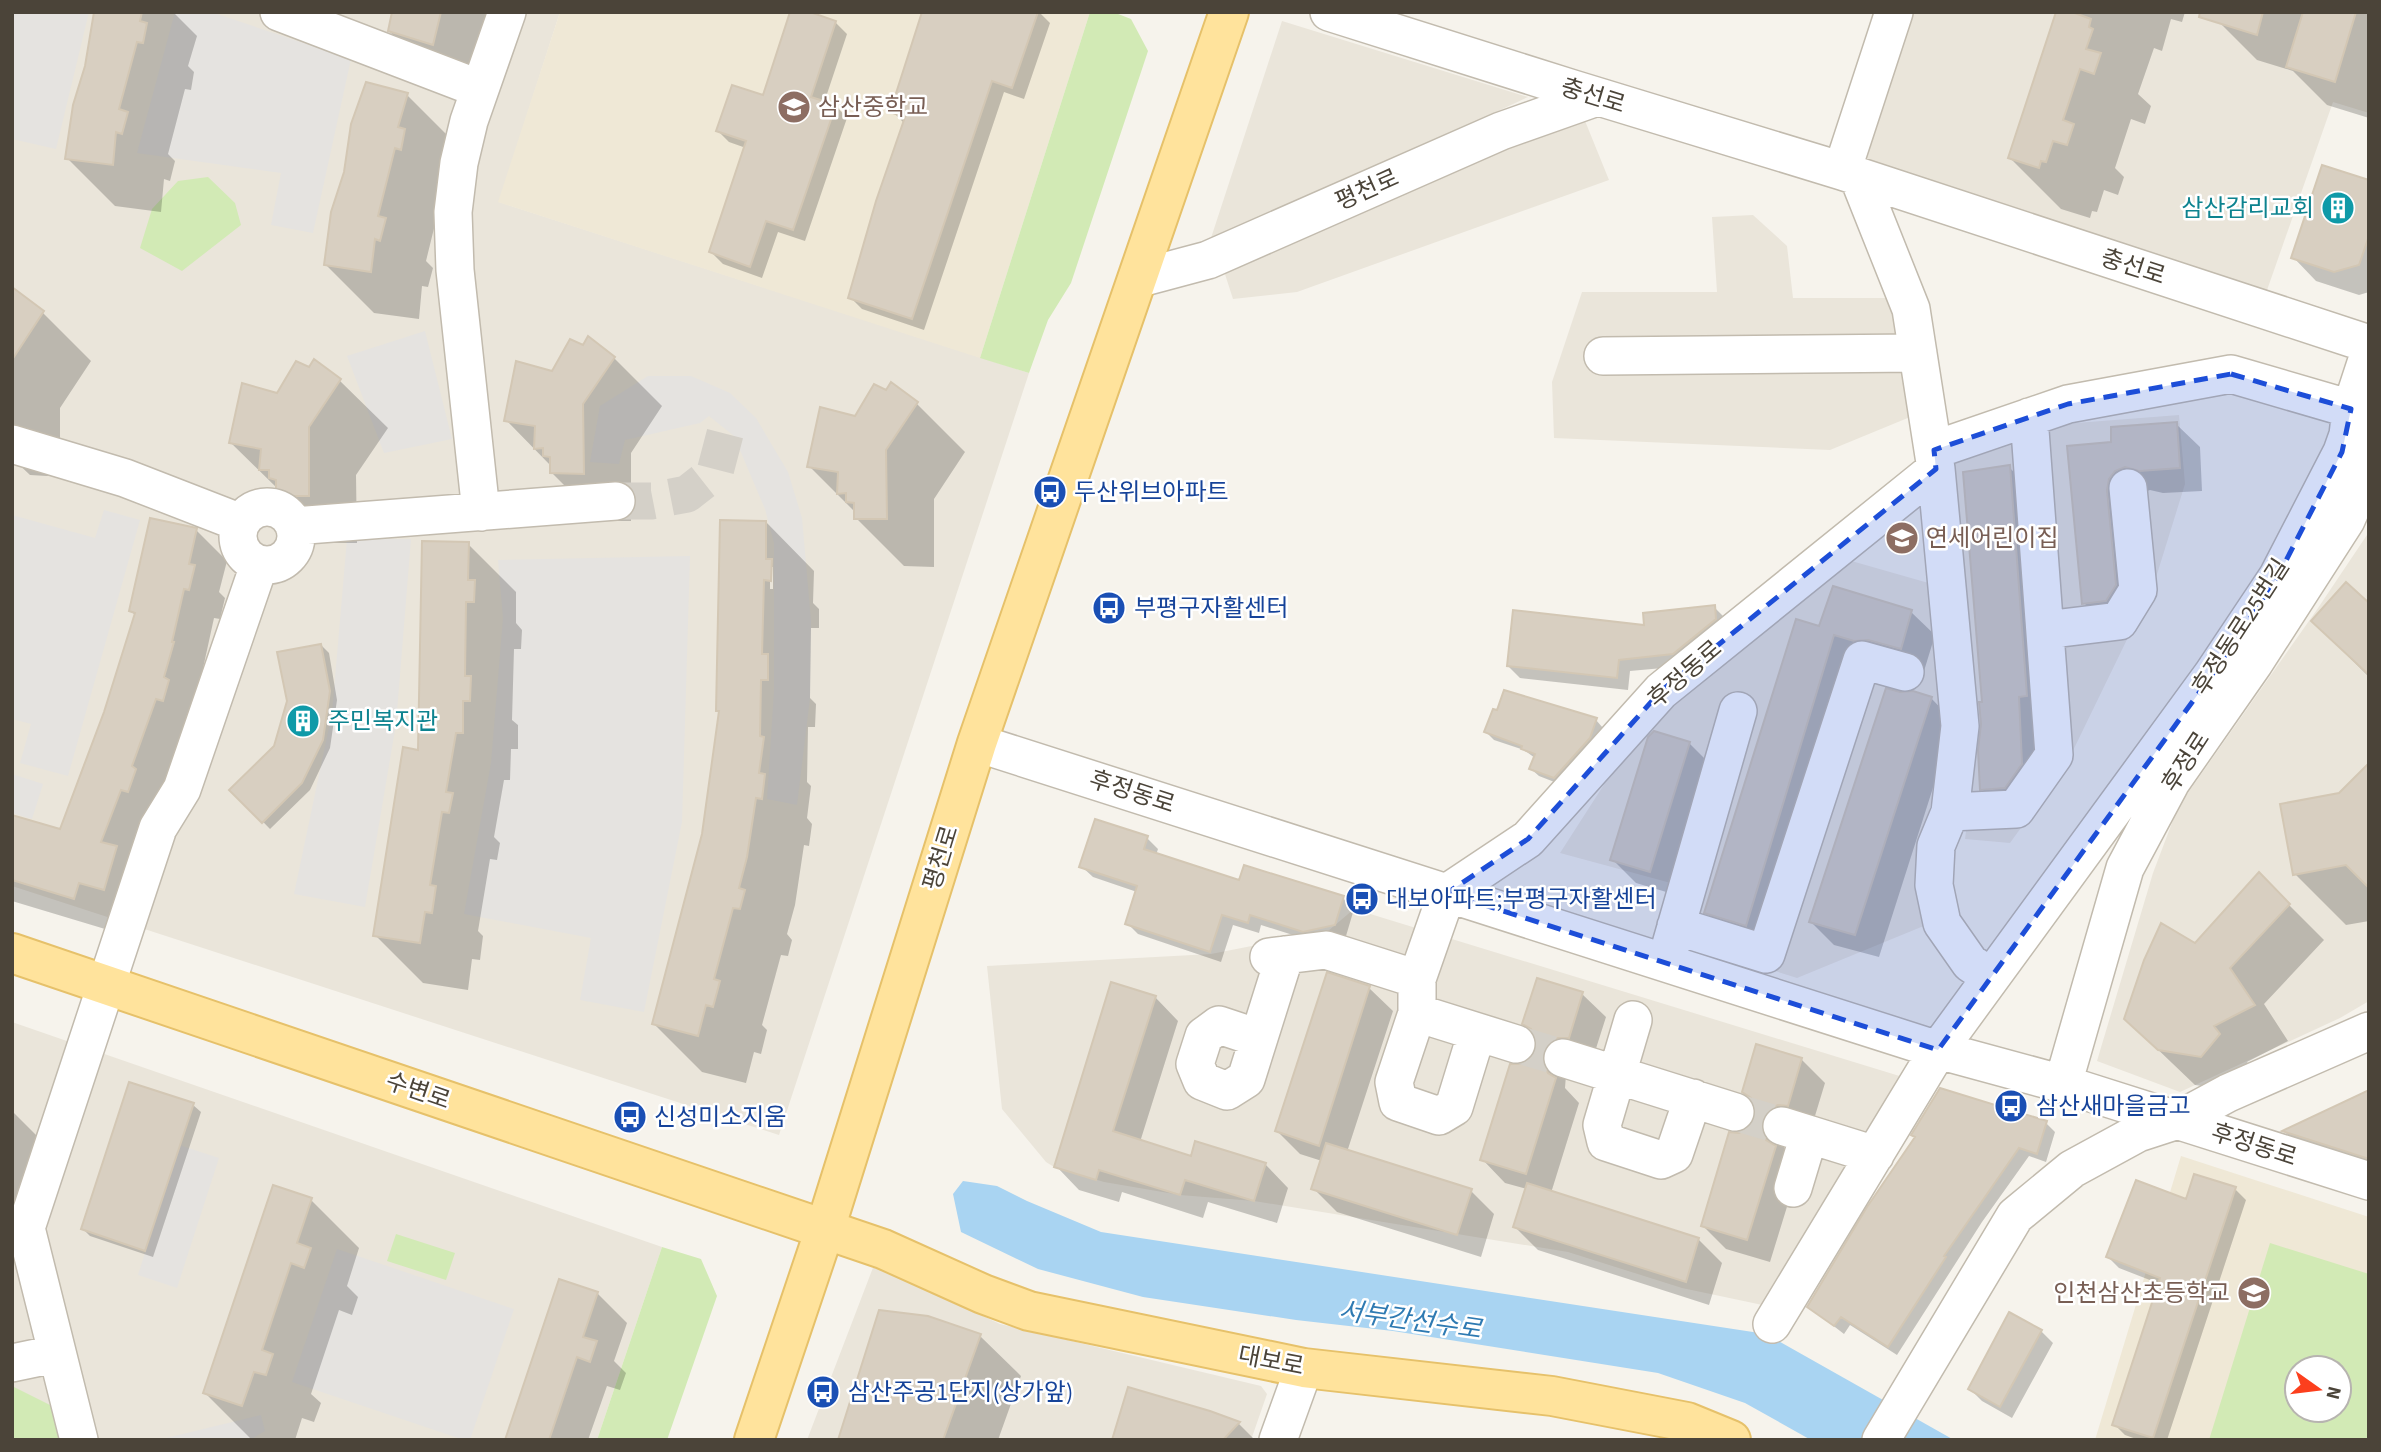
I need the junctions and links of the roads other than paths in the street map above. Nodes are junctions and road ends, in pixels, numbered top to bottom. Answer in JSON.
{"nodes":[{"id":1,"x":279,"y":12,"type":"edge"},
{"id":2,"x":506,"y":12,"type":"edge"},
{"id":3,"x":1229,"y":12,"type":"edge"},
{"id":4,"x":1329,"y":12,"type":"edge"},
{"id":5,"x":1894,"y":12,"type":"edge"},
{"id":6,"x":481,"y":89,"type":"junction"},
{"id":7,"x":1597,"y":97,"type":"junction"},
{"id":8,"x":1850,"y":173,"type":"junction"},
{"id":9,"x":1137,"y":279,"type":"junction"},
{"id":10,"x":2369,"y":344,"type":"edge"},
{"id":11,"x":1918,"y":353,"type":"junction"},
{"id":12,"x":2369,"y":354,"type":"edge"},
{"id":13,"x":1603,"y":356,"type":"dead end"},
{"id":14,"x":2029,"y":417,"type":"junction"},
{"id":15,"x":2356,"y":430,"type":"edge"},
{"id":16,"x":12,"y":444,"type":"edge"},
{"id":17,"x":1935,"y":459,"type":"junction"},
{"id":18,"x":2369,"y":468,"type":"edge"},
{"id":19,"x":2128,"y":488,"type":"dead end"},
{"id":20,"x":616,"y":501,"type":"tunnel mouth"},
{"id":21,"x":481,"y":512,"type":"junction"},
{"id":22,"x":241,"y":523,"type":"junction"},
{"id":23,"x":295,"y":526,"type":"junction"},
{"id":24,"x":259,"y":565,"type":"junction"},
{"id":25,"x":2045,"y":630,"type":"junction"},
{"id":26,"x":1905,"y":672,"type":"dead end"},
{"id":27,"x":1738,"y":710,"type":"dead end"},
{"id":28,"x":977,"y":743,"type":"junction"},
{"id":29,"x":1950,"y":812,"type":"junction"},
{"id":30,"x":2088,"y":845,"type":"junction"},
{"id":31,"x":2125,"y":868,"type":"junction"},
{"id":32,"x":1447,"y":893,"type":"junction"},
{"id":33,"x":1676,"y":926,"type":"junction"},
{"id":34,"x":12,"y":953,"type":"edge"},
{"id":35,"x":1665,"y":962,"type":"junction"},
{"id":36,"x":1991,"y":977,"type":"junction"},
{"id":37,"x":105,"y":985,"type":"junction"},
{"id":38,"x":1417,"y":996,"type":"junction"},
{"id":39,"x":1633,"y":1020,"type":"dead end"},
{"id":40,"x":1478,"y":1031,"type":"junction"},
{"id":41,"x":2369,"y":1031,"type":"edge"},
{"id":42,"x":1258,"y":1038,"type":"dead end"},
{"id":43,"x":1516,"y":1044,"type":"tunnel mouth"},
{"id":44,"x":1938,"y":1050,"type":"junction"},
{"id":45,"x":1563,"y":1058,"type":"tunnel mouth"},
{"id":46,"x":1617,"y":1074,"type":"junction"},
{"id":47,"x":2270,"y":1075,"type":"junction"},
{"id":48,"x":2076,"y":1088,"type":"junction"},
{"id":49,"x":1693,"y":1098,"type":"junction"},
{"id":50,"x":1735,"y":1112,"type":"tunnel mouth"},
{"id":51,"x":2178,"y":1120,"type":"junction"},
{"id":52,"x":2272,"y":1152,"type":"junction"},
{"id":53,"x":1875,"y":1155,"type":"junction"},
{"id":54,"x":2072,"y":1170,"type":"junction"},
{"id":55,"x":2369,"y":1181,"type":"edge"},
{"id":56,"x":1793,"y":1188,"type":"dead end"},
{"id":57,"x":825,"y":1229,"type":"junction"},
{"id":58,"x":19,"y":1241,"type":"edge"},
{"id":59,"x":1772,"y":1324,"type":"dead end"},
{"id":60,"x":55,"y":1354,"type":"junction"},
{"id":61,"x":12,"y":1363,"type":"edge"},
{"id":62,"x":1304,"y":1368,"type":"junction"},
{"id":63,"x":1713,"y":1432,"type":"edge"},
{"id":64,"x":79,"y":1440,"type":"edge"},
{"id":65,"x":754,"y":1440,"type":"edge"},
{"id":66,"x":1278,"y":1440,"type":"edge"},
{"id":67,"x":1881,"y":1440,"type":"edge"}],
"edges":[{"from":1,"to":6,"type":"street"},
{"from":2,"to":6,"type":"street"},
{"from":3,"to":9,"type":"main road","name":"평천로"},
{"from":4,"to":7,"type":"street","name":"충선로"},
{"from":5,"to":8,"type":"street"},
{"from":6,"to":21,"type":"street"},
{"from":7,"to":8,"type":"street","name":"충선로"},
{"from":7,"to":9,"type":"street","name":"평천로"},
{"from":8,"to":10,"type":"street","name":"충선로"},
{"from":8,"to":11,"type":"street"},
{"from":9,"to":28,"type":"main road","name":"평천로"},
{"from":11,"to":13,"type":"street"},
{"from":11,"to":17,"type":"street"},
{"from":12,"to":15,"type":"street"},
{"from":14,"to":15,"type":"street"},
{"from":14,"to":17,"type":"street"},
{"from":14,"to":25,"type":"street"},
{"from":15,"to":30,"type":"street","name":"후정동로25번길"},
{"from":16,"to":22,"type":"street"},
{"from":17,"to":29,"type":"street"},
{"from":17,"to":32,"type":"street","name":"후정동로"},
{"from":18,"to":31,"type":"street","name":"후정로"},
{"from":19,"to":25,"type":"street"},
{"from":20,"to":21,"type":"street"},
{"from":21,"to":23,"type":"street"},
{"from":22,"to":23,"type":"street"},
{"from":22,"to":24,"type":"street"},
{"from":23,"to":24,"type":"street"},
{"from":24,"to":37,"type":"street"},
{"from":25,"to":29,"type":"street"},
{"from":26,"to":33,"type":"street"},
{"from":27,"to":33,"type":"street"},
{"from":28,"to":32,"type":"street","name":"후정동로"},
{"from":28,"to":57,"type":"main road","name":"평천로"},
{"from":29,"to":36,"type":"street"},
{"from":30,"to":31,"type":"street"},
{"from":30,"to":36,"type":"street","name":"후정동로25번길"},
{"from":31,"to":48,"type":"street","name":"후정로"},
{"from":32,"to":35,"type":"street","name":"후정동로"},
{"from":32,"to":38,"type":"street"},
{"from":33,"to":35,"type":"street"},
{"from":34,"to":37,"type":"main road","name":"수변로"},
{"from":35,"to":44,"type":"street","name":"후정동로"},
{"from":36,"to":44,"type":"street","name":"후정동로25번길"},
{"from":37,"to":57,"type":"main road","name":"수변로"},
{"from":37,"to":58,"type":"street"},
{"from":38,"to":40,"type":"street"},
{"from":38,"to":40,"type":"street"},
{"from":38,"to":42,"type":"street"},
{"from":39,"to":46,"type":"street"},
{"from":40,"to":43,"type":"street"},
{"from":41,"to":47,"type":"street"},
{"from":44,"to":48,"type":"street","name":"후정동로"},
{"from":44,"to":53,"type":"street"},
{"from":45,"to":46,"type":"street"},
{"from":46,"to":49,"type":"street"},
{"from":46,"to":49,"type":"street"},
{"from":47,"to":51,"type":"street"},
{"from":47,"to":52,"type":"street"},
{"from":48,"to":51,"type":"street","name":"후정동로"},
{"from":48,"to":54,"type":"street"},
{"from":49,"to":50,"type":"street"},
{"from":51,"to":52,"type":"street","name":"후정동로"},
{"from":51,"to":54,"type":"street"},
{"from":52,"to":55,"type":"street","name":"후정동로"},
{"from":53,"to":56,"type":"street"},
{"from":53,"to":59,"type":"street"},
{"from":54,"to":67,"type":"street"},
{"from":57,"to":62,"type":"main road","name":"대보로"},
{"from":57,"to":65,"type":"main road","name":"평천로"},
{"from":58,"to":60,"type":"street"},
{"from":60,"to":61,"type":"street"},
{"from":60,"to":64,"type":"street"},
{"from":62,"to":63,"type":"main road","name":"대보로"},
{"from":62,"to":66,"type":"street"}]}
